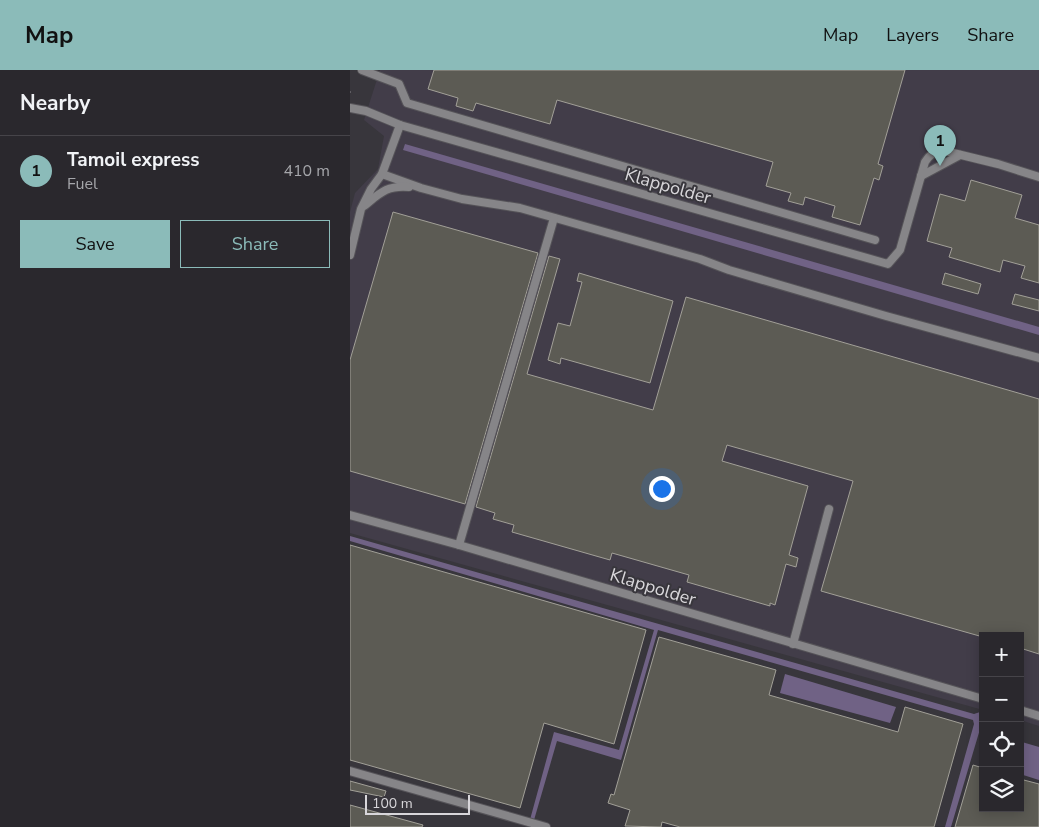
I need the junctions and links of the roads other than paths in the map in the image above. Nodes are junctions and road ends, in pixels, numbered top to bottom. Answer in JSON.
{"nodes":[{"id":1,"x":362,"y":70,"type":"edge"},
{"id":2,"x":350,"y":108,"type":"edge"},
{"id":3,"x":400,"y":125,"type":"junction"},
{"id":4,"x":960,"y":155,"type":"junction"},
{"id":5,"x":382,"y":174,"type":"junction"},
{"id":6,"x":921,"y":176,"type":"junction"},
{"id":7,"x":1039,"y":177,"type":"edge"},
{"id":8,"x":421,"y":188,"type":"junction"},
{"id":9,"x":361,"y":209,"type":"junction"},
{"id":10,"x":554,"y":218,"type":"junction"},
{"id":11,"x":875,"y":240,"type":"dead end"},
{"id":12,"x":350,"y":255,"type":"edge"},
{"id":13,"x":1039,"y":358,"type":"edge"},
{"id":14,"x":829,"y":509,"type":"dead end"},
{"id":15,"x":350,"y":510,"type":"edge"},
{"id":16,"x":350,"y":515,"type":"edge"},
{"id":17,"x":360,"y":518,"type":"junction"},
{"id":18,"x":459,"y":545,"type":"junction"},
{"id":19,"x":793,"y":644,"type":"junction"},
{"id":20,"x":979,"y":698,"type":"edge"},
{"id":21,"x":1024,"y":711,"type":"edge"},
{"id":22,"x":1039,"y":716,"type":"edge"},
{"id":23,"x":350,"y":771,"type":"edge"},
{"id":24,"x":546,"y":827,"type":"edge"}],
"edges":[{"from":1,"to":11,"type":"street","name":"Klappolder"},
{"from":2,"to":3,"type":"street","name":"Klappolder"},
{"from":3,"to":5,"type":"street"},
{"from":3,"to":6,"type":"street","name":"Klappolder"},
{"from":4,"to":6,"type":"street"},
{"from":4,"to":6,"type":"street","name":"Klappolder"},
{"from":4,"to":7,"type":"street","name":"Klappolder"},
{"from":5,"to":8,"type":"street"},
{"from":5,"to":9,"type":"street"},
{"from":8,"to":9,"type":"street"},
{"from":8,"to":10,"type":"street"},
{"from":9,"to":12,"type":"street"},
{"from":10,"to":13,"type":"street"},
{"from":10,"to":18,"type":"street"},
{"from":14,"to":19,"type":"street"},
{"from":15,"to":17,"type":"street","name":"Klappolder"},
{"from":16,"to":17,"type":"street","name":"Klappolder"},
{"from":17,"to":18,"type":"street","name":"Klappolder"},
{"from":18,"to":19,"type":"street","name":"Klappolder"},
{"from":19,"to":20,"type":"street","name":"Klappolder"},
{"from":21,"to":22,"type":"street"},
{"from":23,"to":24,"type":"street"}]}
